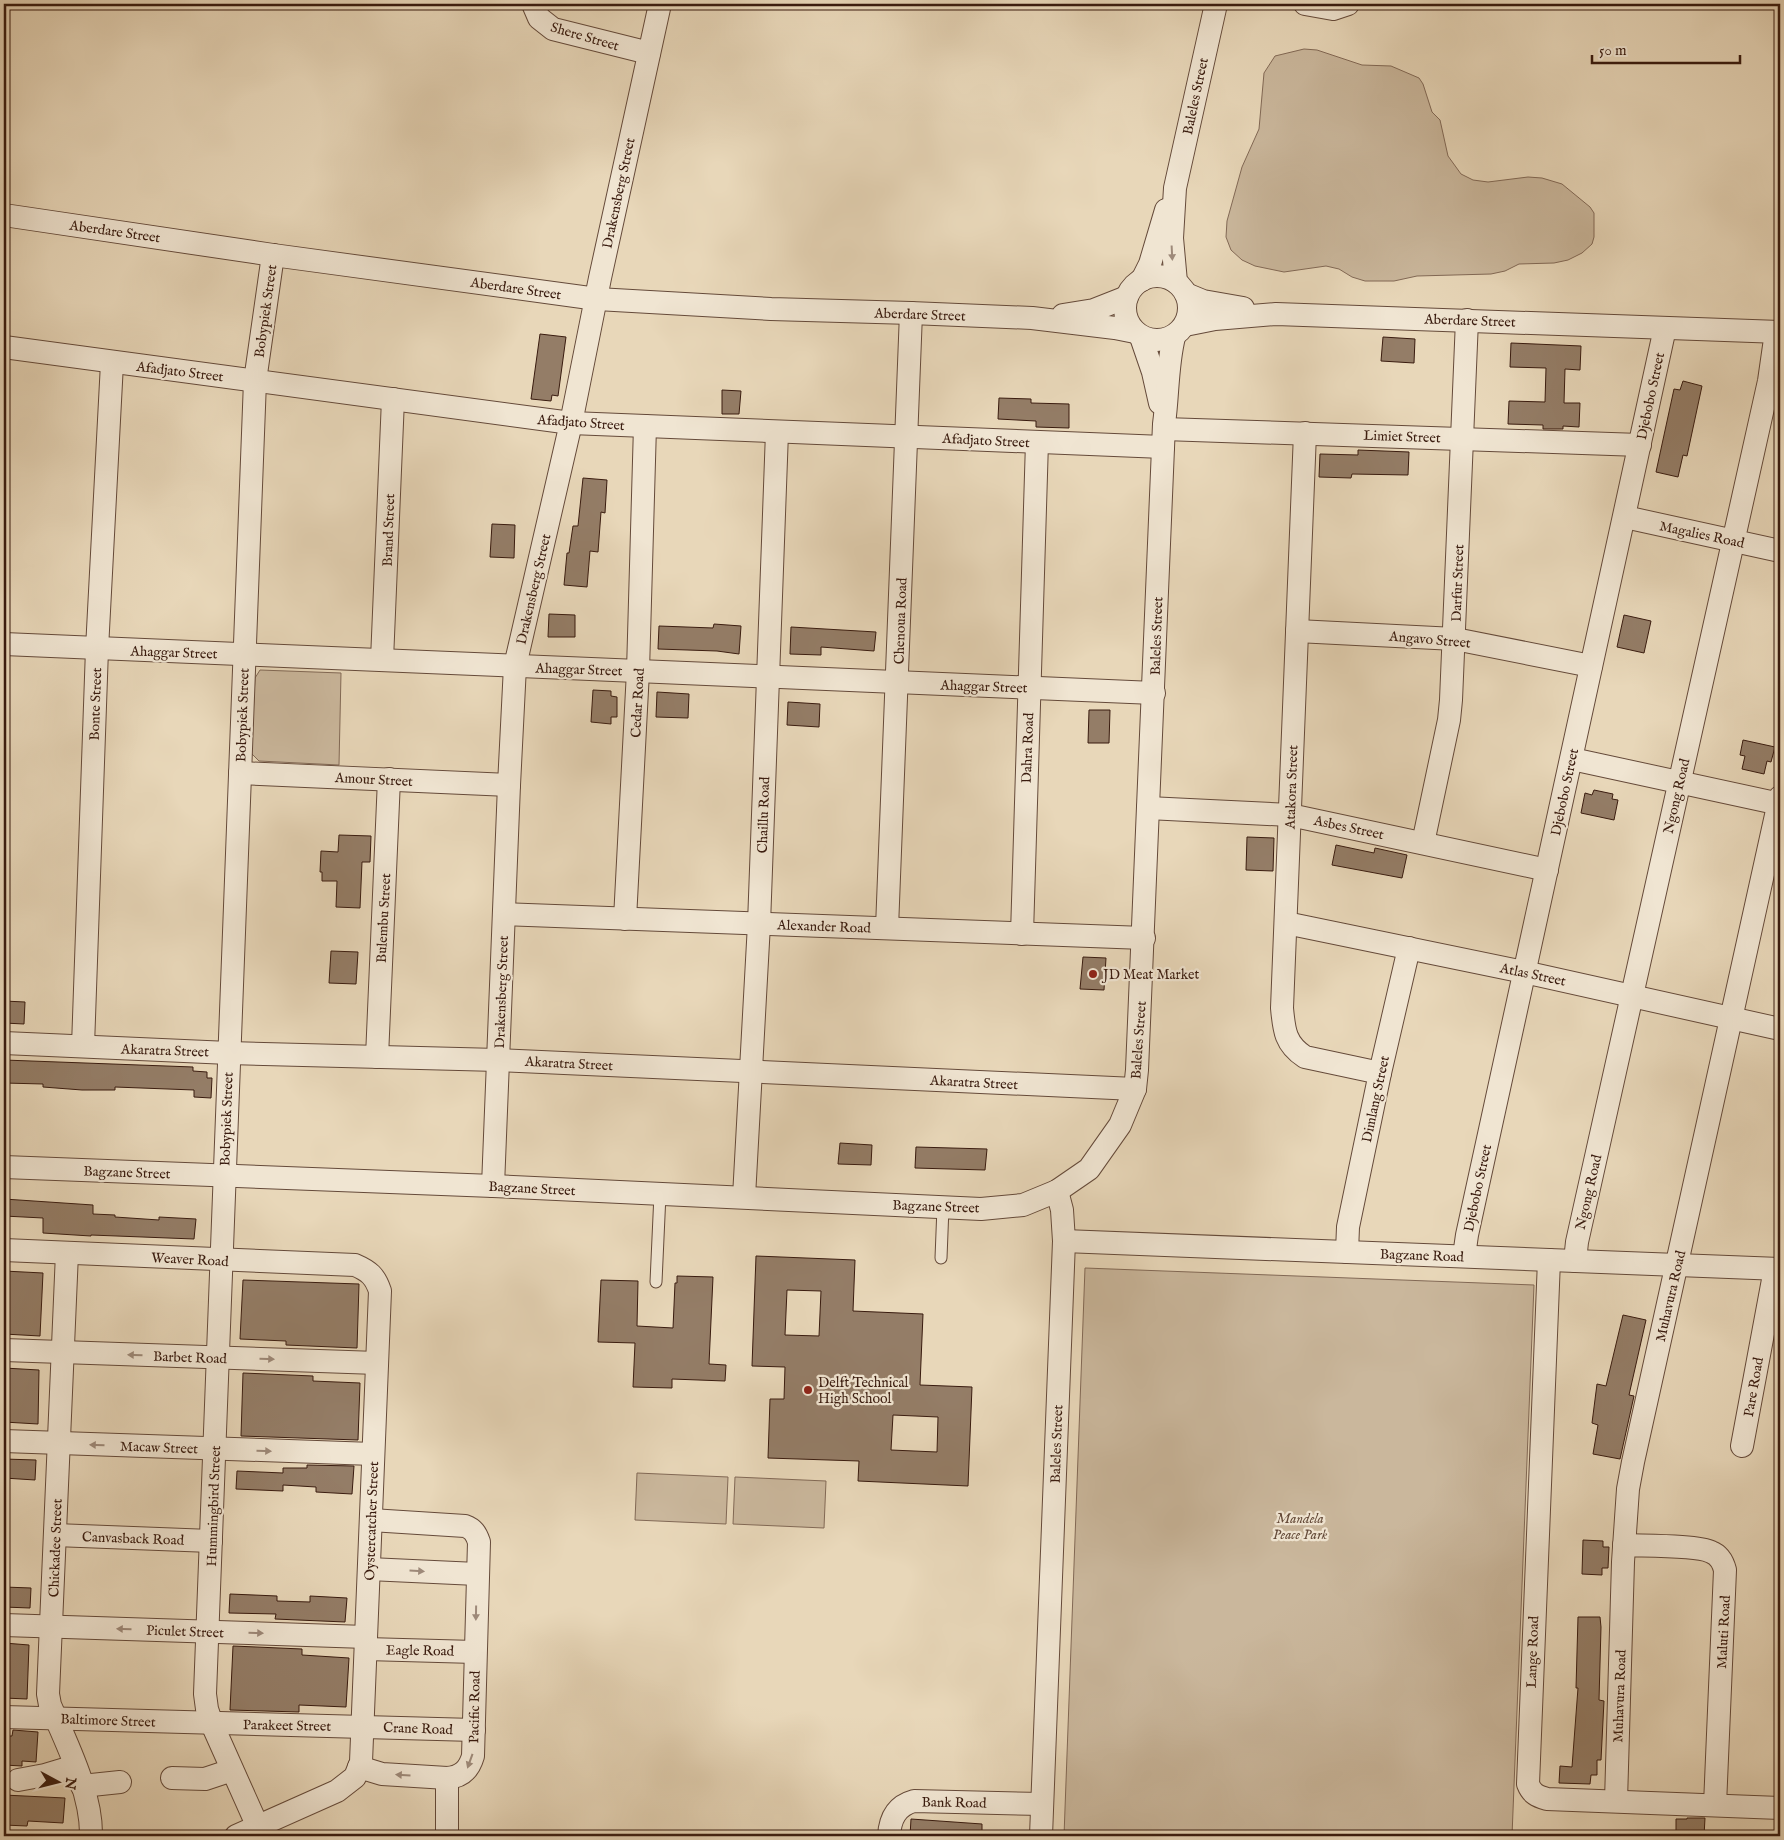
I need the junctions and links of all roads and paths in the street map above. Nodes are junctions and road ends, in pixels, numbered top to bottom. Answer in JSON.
{"nodes":[{"id":1,"x":533,"y":4,"type":"edge"},
{"id":2,"x":660,"y":4,"type":"edge"},
{"id":3,"x":1216,"y":4,"type":"edge"},
{"id":4,"x":1305,"y":4,"type":"edge"},
{"id":5,"x":1348,"y":4,"type":"edge"},
{"id":6,"x":649,"y":53,"type":"junction"},
{"id":7,"x":1175,"y":188,"type":"junction"},
{"id":8,"x":4,"y":215,"type":"edge"},
{"id":9,"x":273,"y":255,"type":"junction"},
{"id":10,"x":1142,"y":280,"type":"junction"},
{"id":11,"x":1181,"y":288,"type":"junction"},
{"id":12,"x":1127,"y":297,"type":"junction"},
{"id":13,"x":597,"y":299,"type":"junction"},
{"id":14,"x":911,"y":313,"type":"junction"},
{"id":15,"x":1276,"y":314,"type":"junction"},
{"id":16,"x":1032,"y":318,"type":"junction"},
{"id":17,"x":1467,"y":320,"type":"junction"},
{"id":18,"x":1665,"y":328,"type":"junction"},
{"id":19,"x":1180,"y":331,"type":"junction"},
{"id":20,"x":1778,"y":332,"type":"edge"},
{"id":21,"x":1138,"y":335,"type":"junction"},
{"id":22,"x":4,"y":347,"type":"edge"},
{"id":23,"x":112,"y":363,"type":"junction"},
{"id":24,"x":255,"y":380,"type":"junction"},
{"id":25,"x":393,"y":399,"type":"junction"},
{"id":26,"x":571,"y":423,"type":"junction"},
{"id":27,"x":645,"y":426,"type":"junction"},
{"id":28,"x":777,"y":432,"type":"junction"},
{"id":29,"x":1164,"y":433,"type":"junction"},
{"id":30,"x":1305,"y":433,"type":"junction"},
{"id":31,"x":907,"y":436,"type":"junction"},
{"id":32,"x":1462,"y":438,"type":"junction"},
{"id":33,"x":1037,"y":442,"type":"junction"},
{"id":34,"x":1640,"y":445,"type":"junction"},
{"id":35,"x":1625,"y":517,"type":"junction"},
{"id":36,"x":1733,"y":541,"type":"junction"},
{"id":37,"x":1780,"y":552,"type":"edge"},
{"id":38,"x":1297,"y":631,"type":"junction"},
{"id":39,"x":1455,"y":639,"type":"junction"},
{"id":40,"x":4,"y":644,"type":"edge"},
{"id":41,"x":97,"y":649,"type":"junction"},
{"id":42,"x":244,"y":655,"type":"junction"},
{"id":43,"x":382,"y":660,"type":"junction"},
{"id":44,"x":515,"y":666,"type":"junction"},
{"id":45,"x":1592,"y":666,"type":"junction"},
{"id":46,"x":638,"y":671,"type":"junction"},
{"id":47,"x":768,"y":677,"type":"junction"},
{"id":48,"x":898,"y":683,"type":"junction"},
{"id":49,"x":1028,"y":688,"type":"junction"},
{"id":50,"x":1154,"y":694,"type":"junction"},
{"id":51,"x":1572,"y":758,"type":"junction"},
{"id":52,"x":240,"y":773,"type":"junction"},
{"id":53,"x":389,"y":779,"type":"junction"},
{"id":54,"x":1679,"y":781,"type":"junction"},
{"id":55,"x":509,"y":786,"type":"junction"},
{"id":56,"x":1780,"y":801,"type":"edge"},
{"id":57,"x":1148,"y":808,"type":"junction"},
{"id":58,"x":1290,"y":815,"type":"junction"},
{"id":59,"x":1423,"y":843,"type":"junction"},
{"id":60,"x":1547,"y":870,"type":"junction"},
{"id":61,"x":504,"y":914,"type":"junction"},
{"id":62,"x":625,"y":918,"type":"junction"},
{"id":63,"x":1286,"y":923,"type":"junction"},
{"id":64,"x":759,"y":924,"type":"junction"},
{"id":65,"x":887,"y":928,"type":"junction"},
{"id":66,"x":1022,"y":934,"type":"junction"},
{"id":67,"x":1144,"y":938,"type":"junction"},
{"id":68,"x":1409,"y":948,"type":"junction"},
{"id":69,"x":1524,"y":972,"type":"junction"},
{"id":70,"x":1631,"y":996,"type":"junction"},
{"id":71,"x":1731,"y":1018,"type":"junction"},
{"id":72,"x":1780,"y":1029,"type":"edge"},
{"id":73,"x":4,"y":1043,"type":"edge"},
{"id":74,"x":83,"y":1046,"type":"junction"},
{"id":75,"x":229,"y":1053,"type":"junction"},
{"id":76,"x":377,"y":1057,"type":"junction"},
{"id":77,"x":498,"y":1060,"type":"junction"},
{"id":78,"x":751,"y":1072,"type":"junction"},
{"id":79,"x":1380,"y":1073,"type":"junction"},
{"id":80,"x":1135,"y":1089,"type":"junction"},
{"id":81,"x":4,"y":1168,"type":"edge"},
{"id":82,"x":224,"y":1176,"type":"junction"},
{"id":83,"x":493,"y":1186,"type":"junction"},
{"id":84,"x":1057,"y":1191,"type":"junction"},
{"id":85,"x":660,"y":1194,"type":"junction"},
{"id":86,"x":744,"y":1197,"type":"junction"},
{"id":87,"x":943,"y":1207,"type":"junction"},
{"id":88,"x":1064,"y":1241,"type":"junction"},
{"id":89,"x":4,"y":1250,"type":"edge"},
{"id":90,"x":1347,"y":1252,"type":"junction"},
{"id":91,"x":67,"y":1253,"type":"junction"},
{"id":92,"x":1464,"y":1256,"type":"junction"},
{"id":93,"x":941,"y":1258,"type":"dead end"},
{"id":94,"x":222,"y":1260,"type":"junction"},
{"id":95,"x":1549,"y":1260,"type":"junction"},
{"id":96,"x":1575,"y":1261,"type":"junction"},
{"id":97,"x":1677,"y":1265,"type":"junction"},
{"id":98,"x":1778,"y":1269,"type":"edge"},
{"id":99,"x":373,"y":1276,"type":"joint"},
{"id":100,"x":656,"y":1282,"type":"dead end"},
{"id":101,"x":4,"y":1350,"type":"edge"},
{"id":102,"x":63,"y":1352,"type":"junction"},
{"id":103,"x":219,"y":1358,"type":"junction"},
{"id":104,"x":377,"y":1363,"type":"junction"},
{"id":105,"x":4,"y":1441,"type":"edge"},
{"id":106,"x":59,"y":1444,"type":"junction"},
{"id":107,"x":1742,"y":1446,"type":"dead end"},
{"id":108,"x":216,"y":1449,"type":"junction"},
{"id":109,"x":374,"y":1454,"type":"junction"},
{"id":110,"x":371,"y":1520,"type":"junction"},
{"id":111,"x":56,"y":1535,"type":"junction"},
{"id":112,"x":211,"y":1542,"type":"junction"},
{"id":113,"x":1624,"y":1545,"type":"junction"},
{"id":114,"x":369,"y":1569,"type":"junction"},
{"id":115,"x":477,"y":1574,"type":"junction"},
{"id":116,"x":4,"y":1625,"type":"edge"},
{"id":117,"x":52,"y":1627,"type":"junction"},
{"id":118,"x":208,"y":1632,"type":"junction"},
{"id":119,"x":366,"y":1643,"type":"junction"},
{"id":120,"x":475,"y":1652,"type":"junction"},
{"id":121,"x":4,"y":1717,"type":"edge"},
{"id":122,"x":56,"y":1718,"type":"junction"},
{"id":123,"x":212,"y":1724,"type":"junction"},
{"id":124,"x":362,"y":1726,"type":"junction"},
{"id":125,"x":474,"y":1730,"type":"junction"},
{"id":126,"x":359,"y":1767,"type":"junction"},
{"id":127,"x":232,"y":1770,"type":"junction"},
{"id":128,"x":78,"y":1776,"type":"junction"},
{"id":129,"x":172,"y":1778,"type":"dead end"},
{"id":130,"x":447,"y":1778,"type":"junction"},
{"id":131,"x":18,"y":1780,"type":"dead end"},
{"id":132,"x":120,"y":1782,"type":"dead end"},
{"id":133,"x":1616,"y":1801,"type":"junction"},
{"id":134,"x":1042,"y":1804,"type":"junction"},
{"id":135,"x":1715,"y":1805,"type":"junction"},
{"id":136,"x":1780,"y":1808,"type":"edge"},
{"id":137,"x":259,"y":1831,"type":"edge"},
{"id":138,"x":92,"y":1836,"type":"edge"},
{"id":139,"x":236,"y":1836,"type":"edge"},
{"id":140,"x":447,"y":1836,"type":"edge"},
{"id":141,"x":889,"y":1836,"type":"edge"},
{"id":142,"x":1041,"y":1836,"type":"edge"}],
"edges":[{"from":1,"to":6,"type":"street","name":"Shere Street"},
{"from":2,"to":6,"type":"street","name":"Drakensberg Street"},
{"from":3,"to":7,"type":"street","name":"Baleles Street"},
{"from":4,"to":5,"type":"street"},
{"from":6,"to":13,"type":"street","name":"Drakensberg Street"},
{"from":7,"to":10,"type":"street","name":"Baleles Street"},
{"from":7,"to":11,"type":"street","name":"Baleles Street","one_way":true},
{"from":8,"to":9,"type":"street","name":"Aberdare Street"},
{"from":9,"to":13,"type":"street","name":"Aberdare Street"},
{"from":9,"to":24,"type":"street","name":"Bobypiek Street"},
{"from":10,"to":11,"type":"street"},
{"from":10,"to":12,"type":"street"},
{"from":11,"to":15,"type":"street","name":"Aberdare Street"},
{"from":11,"to":19,"type":"street"},
{"from":12,"to":16,"type":"street","name":"Aberdare Street"},
{"from":12,"to":21,"type":"street"},
{"from":13,"to":14,"type":"street","name":"Aberdare Street"},
{"from":13,"to":26,"type":"street","name":"Drakensberg Street"},
{"from":14,"to":16,"type":"street","name":"Aberdare Street"},
{"from":14,"to":31,"type":"street","name":"Chenoua Road"},
{"from":15,"to":17,"type":"street","name":"Aberdare Street"},
{"from":15,"to":19,"type":"street","name":"Aberdare Street"},
{"from":16,"to":21,"type":"street","name":"Aberdare Street"},
{"from":17,"to":18,"type":"street","name":"Aberdare Street"},
{"from":17,"to":32,"type":"street","name":"Darfur Street"},
{"from":18,"to":20,"type":"street","name":"Aberdare Street"},
{"from":18,"to":34,"type":"street","name":"Djebobo Street"},
{"from":19,"to":21,"type":"street"},
{"from":19,"to":29,"type":"street","name":"Baleles Street"},
{"from":20,"to":36,"type":"street","name":"Ngong Road"},
{"from":21,"to":29,"type":"street","name":"Baleles Street"},
{"from":22,"to":23,"type":"street","name":"Afadjato Street"},
{"from":23,"to":24,"type":"street","name":"Afadjato Street"},
{"from":23,"to":41,"type":"street","name":"Bonte Street"},
{"from":24,"to":25,"type":"street","name":"Afadjato Street"},
{"from":24,"to":42,"type":"street","name":"Bobypiek Street"},
{"from":25,"to":26,"type":"street","name":"Afadjato Street"},
{"from":25,"to":43,"type":"street","name":"Brand Street"},
{"from":26,"to":27,"type":"street","name":"Afadjato Street"},
{"from":26,"to":44,"type":"street","name":"Drakensberg Street"},
{"from":27,"to":28,"type":"street","name":"Afadjato Street"},
{"from":27,"to":46,"type":"street","name":"Cedar Road"},
{"from":28,"to":31,"type":"street","name":"Afadjato Street"},
{"from":28,"to":47,"type":"street","name":"Chaillu Road"},
{"from":29,"to":30,"type":"street","name":"Limiet Street"},
{"from":29,"to":33,"type":"street","name":"Afadjato Street"},
{"from":29,"to":50,"type":"street","name":"Baleles Street"},
{"from":30,"to":32,"type":"street","name":"Limiet Street"},
{"from":30,"to":38,"type":"street","name":"Atakora Street"},
{"from":31,"to":33,"type":"street","name":"Afadjato Street"},
{"from":31,"to":48,"type":"street","name":"Chenoua Road"},
{"from":32,"to":34,"type":"street","name":"Limiet Street"},
{"from":32,"to":39,"type":"street","name":"Darfur Street"},
{"from":33,"to":49,"type":"street","name":"Dahra Road"},
{"from":34,"to":35,"type":"street","name":"Djebobo Street"},
{"from":35,"to":36,"type":"street","name":"Magalies Road"},
{"from":35,"to":45,"type":"street","name":"Djebobo Street"},
{"from":36,"to":37,"type":"street","name":"Magalies Road"},
{"from":36,"to":54,"type":"street","name":"Ngong Road"},
{"from":38,"to":39,"type":"street","name":"Angavo Street"},
{"from":38,"to":58,"type":"street","name":"Atakora Street"},
{"from":39,"to":45,"type":"street","name":"Angavo Street"},
{"from":39,"to":59,"type":"street","name":"Darfur Street"},
{"from":40,"to":41,"type":"street","name":"Ahaggar Street"},
{"from":41,"to":42,"type":"street","name":"Ahaggar Street"},
{"from":41,"to":74,"type":"street","name":"Bonte Street"},
{"from":42,"to":43,"type":"street","name":"Ahaggar Street"},
{"from":42,"to":52,"type":"street","name":"Bobypiek Street"},
{"from":43,"to":44,"type":"street","name":"Ahaggar Street"},
{"from":44,"to":46,"type":"street","name":"Ahaggar Street"},
{"from":44,"to":55,"type":"street","name":"Drakensberg Street"},
{"from":45,"to":51,"type":"street","name":"Djebobo Street"},
{"from":46,"to":47,"type":"street","name":"Ahaggar Street"},
{"from":46,"to":62,"type":"street","name":"Cedar Road"},
{"from":47,"to":48,"type":"street","name":"Ahaggar Street"},
{"from":47,"to":64,"type":"street","name":"Chaillu Road"},
{"from":48,"to":49,"type":"street","name":"Ahaggar Street"},
{"from":48,"to":65,"type":"street","name":"Chenoua Road"},
{"from":49,"to":50,"type":"street","name":"Ahaggar Street"},
{"from":49,"to":66,"type":"street","name":"Dahra Road"},
{"from":50,"to":57,"type":"street","name":"Baleles Street"},
{"from":51,"to":54,"type":"street"},
{"from":51,"to":60,"type":"street","name":"Djebobo Street"},
{"from":52,"to":53,"type":"street","name":"Amour Street"},
{"from":52,"to":75,"type":"street","name":"Bobypiek Street"},
{"from":53,"to":55,"type":"street","name":"Amour Street"},
{"from":53,"to":76,"type":"street","name":"Bulembu Street"},
{"from":54,"to":56,"type":"street"},
{"from":54,"to":70,"type":"street","name":"Ngong Road"},
{"from":55,"to":61,"type":"street","name":"Drakensberg Street"},
{"from":56,"to":71,"type":"street","name":"Muhavura Road"},
{"from":57,"to":58,"type":"street","name":"Asbes Street"},
{"from":57,"to":67,"type":"street","name":"Baleles Street"},
{"from":58,"to":59,"type":"street","name":"Asbes Street"},
{"from":58,"to":63,"type":"street","name":"Atakora Street"},
{"from":59,"to":60,"type":"street","name":"Asbes Street"},
{"from":60,"to":69,"type":"street","name":"Djebobo Street"},
{"from":61,"to":62,"type":"street","name":"Alexander Road"},
{"from":61,"to":77,"type":"street","name":"Drakensberg Street"},
{"from":62,"to":64,"type":"street","name":"Alexander Road"},
{"from":63,"to":68,"type":"street","name":"Atlas Street"},
{"from":63,"to":79,"type":"street","name":"Atakora Street"},
{"from":64,"to":65,"type":"street","name":"Alexander Road"},
{"from":64,"to":78,"type":"street","name":"Chaillu Road"},
{"from":65,"to":66,"type":"street","name":"Alexander Road"},
{"from":66,"to":67,"type":"street","name":"Alexander Road"},
{"from":67,"to":80,"type":"street","name":"Baleles Street"},
{"from":68,"to":69,"type":"street","name":"Atlas Street"},
{"from":68,"to":79,"type":"street","name":"Dimlang Street"},
{"from":69,"to":70,"type":"street","name":"Atlas Street"},
{"from":69,"to":92,"type":"street","name":"Djebobo Street"},
{"from":70,"to":71,"type":"street","name":"Atlas Street"},
{"from":70,"to":96,"type":"street","name":"Ngong Road"},
{"from":71,"to":72,"type":"street","name":"Atlas Street"},
{"from":71,"to":97,"type":"street","name":"Muhavura Road"},
{"from":73,"to":74,"type":"street","name":"Akaratra Street"},
{"from":74,"to":75,"type":"street","name":"Akaratra Street"},
{"from":75,"to":76,"type":"street","name":"Akaratra Street"},
{"from":75,"to":82,"type":"street","name":"Bobypiek Street"},
{"from":76,"to":77,"type":"street","name":"Akaratra Street"},
{"from":77,"to":78,"type":"street","name":"Akaratra Street"},
{"from":77,"to":83,"type":"street","name":"Drakensberg Street"},
{"from":78,"to":80,"type":"street","name":"Akaratra Street"},
{"from":78,"to":86,"type":"street","name":"Chaillu Road"},
{"from":79,"to":90,"type":"street","name":"Dimlang Street"},
{"from":80,"to":84,"type":"street","name":"Baleles Street"},
{"from":81,"to":82,"type":"street","name":"Bagzane Street"},
{"from":82,"to":83,"type":"street","name":"Bagzane Street"},
{"from":82,"to":94,"type":"street","name":"Hummingbird Street"},
{"from":83,"to":85,"type":"street","name":"Bagzane Street"},
{"from":84,"to":87,"type":"street","name":"Bagzane Street"},
{"from":84,"to":88,"type":"street","name":"Baleles Street"},
{"from":85,"to":86,"type":"street","name":"Bagzane Street"},
{"from":85,"to":100,"type":"lane"},
{"from":86,"to":87,"type":"street","name":"Bagzane Street"},
{"from":87,"to":93,"type":"lane"},
{"from":88,"to":90,"type":"street","name":"Bagzane Road"},
{"from":88,"to":134,"type":"street","name":"Baleles Street"},
{"from":89,"to":91,"type":"street","name":"Weaver Road"},
{"from":90,"to":92,"type":"street","name":"Bagzane Road"},
{"from":91,"to":94,"type":"street","name":"Weaver Road"},
{"from":91,"to":102,"type":"street","name":"Chickadee Street"},
{"from":92,"to":95,"type":"street","name":"Bagzane Road"},
{"from":94,"to":99,"type":"street","name":"Weaver Road"},
{"from":94,"to":103,"type":"street","name":"Hummingbird Street"},
{"from":95,"to":96,"type":"street","name":"Bagzane Road"},
{"from":95,"to":133,"type":"street","name":"Lange Road"},
{"from":96,"to":97,"type":"street","name":"Bagzane Road"},
{"from":97,"to":98,"type":"street","name":"Bagzane Road"},
{"from":97,"to":113,"type":"street","name":"Muhavura Road"},
{"from":98,"to":107,"type":"street","name":"Pare Road"},
{"from":99,"to":104,"type":"street","name":"Oystercatcher Street"},
{"from":101,"to":102,"type":"street","name":"Barbet Road"},
{"from":103,"to":102,"type":"street","name":"Barbet Road","one_way":true},
{"from":102,"to":106,"type":"street","name":"Chickadee Street"},
{"from":103,"to":104,"type":"street","name":"Barbet Road","one_way":true},
{"from":103,"to":108,"type":"street","name":"Hummingbird Street"},
{"from":104,"to":109,"type":"street","name":"Oystercatcher Street"},
{"from":105,"to":106,"type":"street","name":"Macaw Street"},
{"from":108,"to":106,"type":"street","name":"Macaw Street","one_way":true},
{"from":106,"to":111,"type":"street","name":"Chickadee Street"},
{"from":108,"to":109,"type":"street","name":"Macaw Street","one_way":true},
{"from":108,"to":112,"type":"street","name":"Hummingbird Street"},
{"from":109,"to":110,"type":"street","name":"Oystercatcher Street"},
{"from":110,"to":114,"type":"street","name":"Oystercatcher Street"},
{"from":110,"to":115,"type":"street","name":"Pacific Road"},
{"from":111,"to":112,"type":"street","name":"Canvasback Road"},
{"from":111,"to":117,"type":"street","name":"Chickadee Street"},
{"from":112,"to":118,"type":"street","name":"Hummingbird Street"},
{"from":113,"to":133,"type":"street","name":"Muhavura Road"},
{"from":113,"to":135,"type":"street","name":"Maluti Road"},
{"from":114,"to":115,"type":"street","one_way":true},
{"from":114,"to":119,"type":"street","name":"Oystercatcher Street"},
{"from":115,"to":120,"type":"street","name":"Pacific Road","one_way":true},
{"from":116,"to":117,"type":"street","name":"Piculet Street"},
{"from":118,"to":117,"type":"street","name":"Piculet Street","one_way":true},
{"from":117,"to":122,"type":"street","name":"Chickadee Street"},
{"from":118,"to":119,"type":"street","name":"Piculet Street","one_way":true},
{"from":118,"to":123,"type":"street","name":"Hummingbird Street"},
{"from":119,"to":120,"type":"street","name":"Eagle Road"},
{"from":119,"to":124,"type":"street","name":"Oystercatcher Street"},
{"from":120,"to":125,"type":"street","name":"Pacific Road"},
{"from":121,"to":122,"type":"street","name":"Baltimore Street"},
{"from":122,"to":123,"type":"street","name":"Baltimore Street"},
{"from":122,"to":128,"type":"street","name":"Chickadee Street"},
{"from":123,"to":124,"type":"street","name":"Parakeet Street"},
{"from":123,"to":127,"type":"street","name":"Hummingbird Street"},
{"from":124,"to":125,"type":"street","name":"Crane Road"},
{"from":124,"to":126,"type":"street","name":"Oystercatcher Street"},
{"from":125,"to":130,"type":"street","name":"Pacific Road","one_way":true},
{"from":130,"to":126,"type":"street","one_way":true},
{"from":126,"to":137,"type":"street"},
{"from":127,"to":129,"type":"street"},
{"from":127,"to":137,"type":"street","name":"Hummingbird Street"},
{"from":128,"to":131,"type":"street"},
{"from":128,"to":132,"type":"street"},
{"from":128,"to":138,"type":"street","name":"Chickadee Street"},
{"from":130,"to":140,"type":"street"},
{"from":133,"to":135,"type":"street","name":"Lange Road"},
{"from":134,"to":141,"type":"street","name":"Bank Road"},
{"from":134,"to":142,"type":"street","name":"Baleles Street"},
{"from":135,"to":136,"type":"street","name":"Lange Road"},
{"from":137,"to":139,"type":"street"}]}
